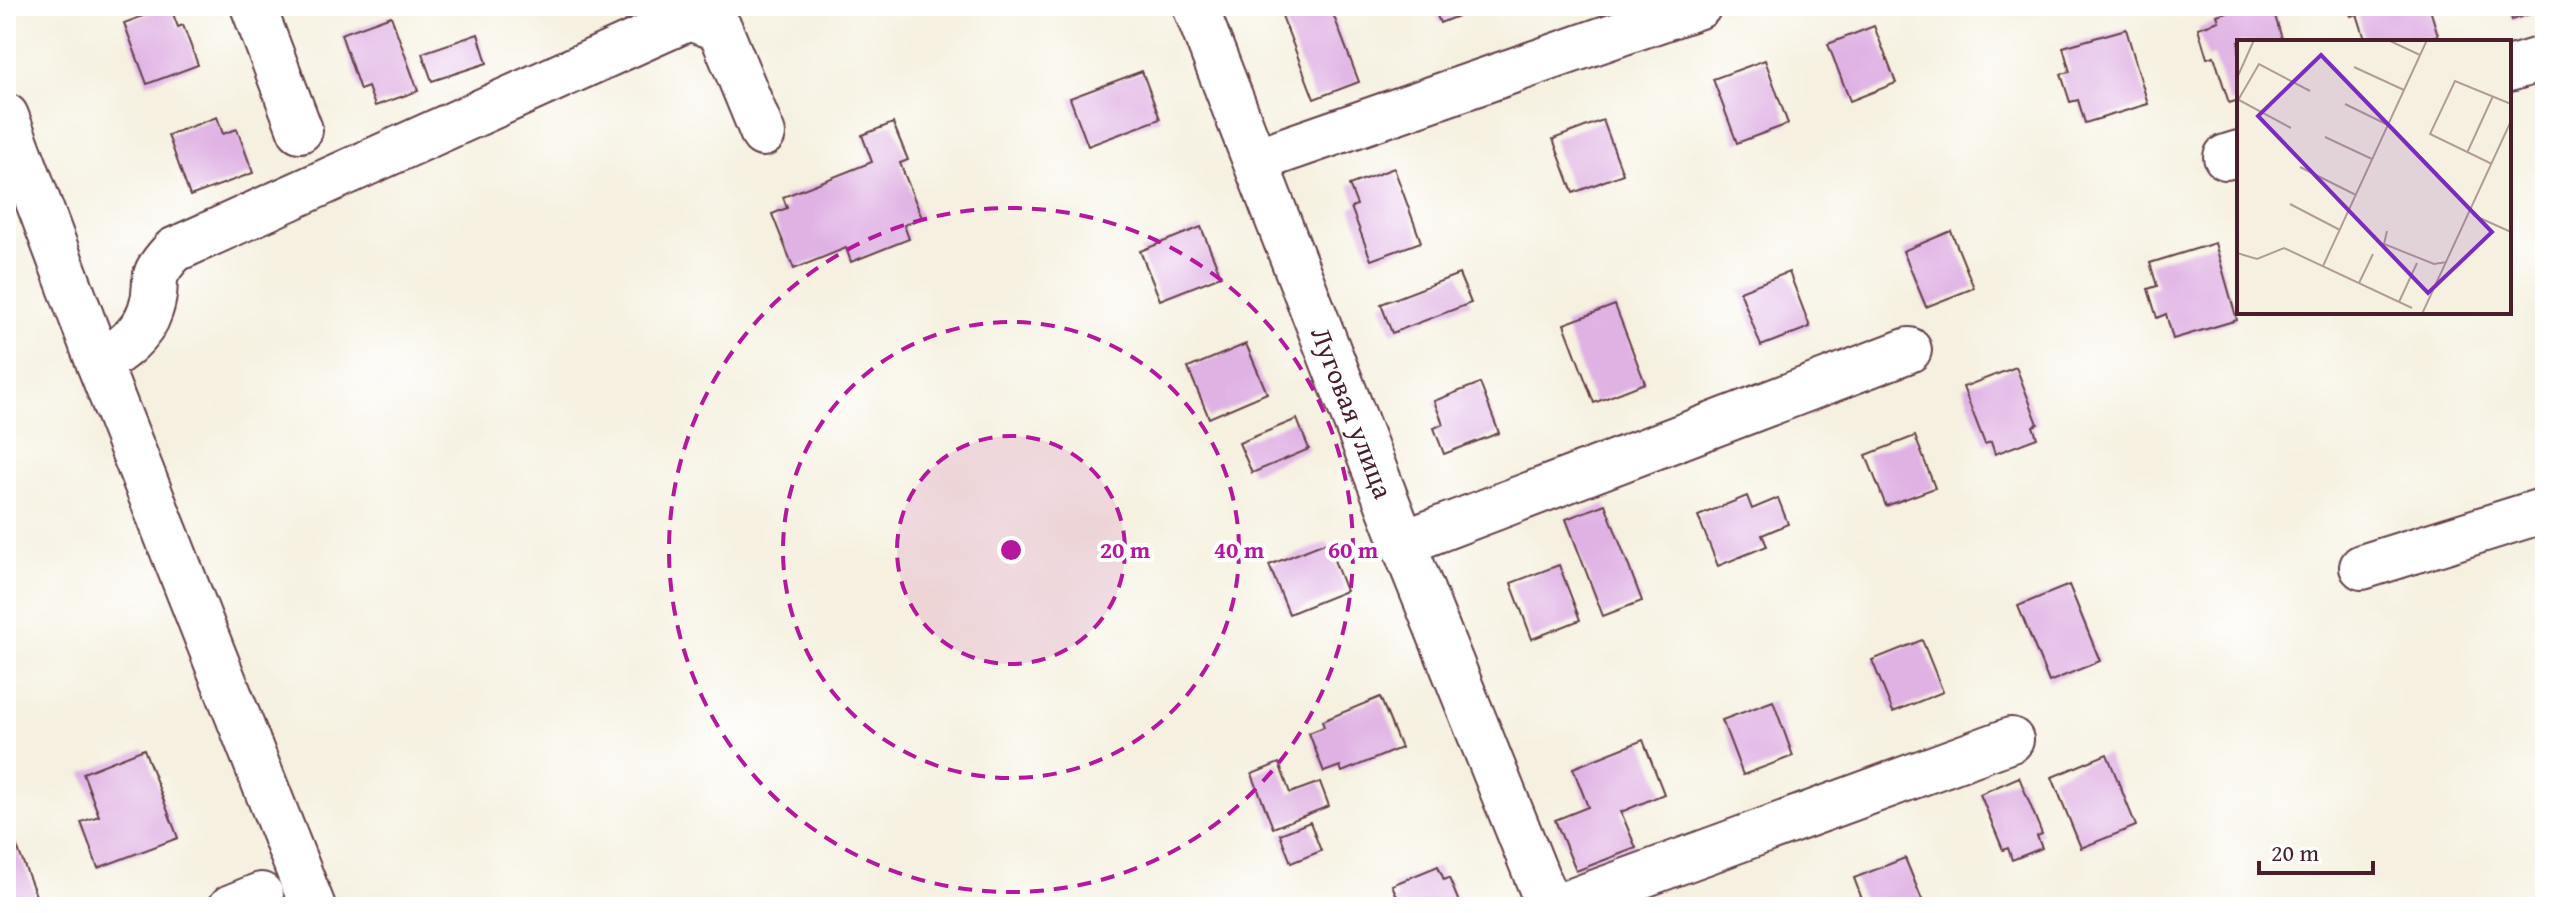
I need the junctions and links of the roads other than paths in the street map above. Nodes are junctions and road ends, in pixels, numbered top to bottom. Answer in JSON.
{"nodes":[{"id":1,"x":253,"y":6,"type":"edge"},
{"id":2,"x":1195,"y":6,"type":"edge"},
{"id":3,"x":1699,"y":6,"type":"edge"},
{"id":4,"x":2545,"y":58,"type":"edge"},
{"id":5,"x":2511,"y":68,"type":"edge"},
{"id":6,"x":6,"y":116,"type":"edge"},
{"id":7,"x":300,"y":130,"type":"dead end"},
{"id":8,"x":763,"y":134,"type":"dead end"},
{"id":9,"x":1256,"y":160,"type":"junction"},
{"id":10,"x":1909,"y":350,"type":"dead end"},
{"id":11,"x":99,"y":364,"type":"junction"},
{"id":12,"x":2545,"y":510,"type":"edge"},
{"id":13,"x":1403,"y":543,"type":"junction"},
{"id":14,"x":2362,"y":567,"type":"dead end"},
{"id":15,"x":2011,"y":740,"type":"dead end"},
{"id":16,"x":313,"y":907,"type":"edge"},
{"id":17,"x":1549,"y":907,"type":"edge"},
{"id":18,"x":1556,"y":907,"type":"edge"}],
"edges":[{"from":1,"to":7,"type":"street"},
{"from":2,"to":9,"type":"street","name":"Луговая улица"},
{"from":3,"to":9,"type":"street"},
{"from":4,"to":5,"type":"street"},
{"from":6,"to":11,"type":"street"},
{"from":8,"to":11,"type":"street"},
{"from":9,"to":13,"type":"street","name":"Луговая улица"},
{"from":10,"to":13,"type":"street"},
{"from":11,"to":16,"type":"street"},
{"from":12,"to":14,"type":"street"},
{"from":13,"to":17,"type":"street","name":"Луговая улица"},
{"from":15,"to":18,"type":"street"}]}
